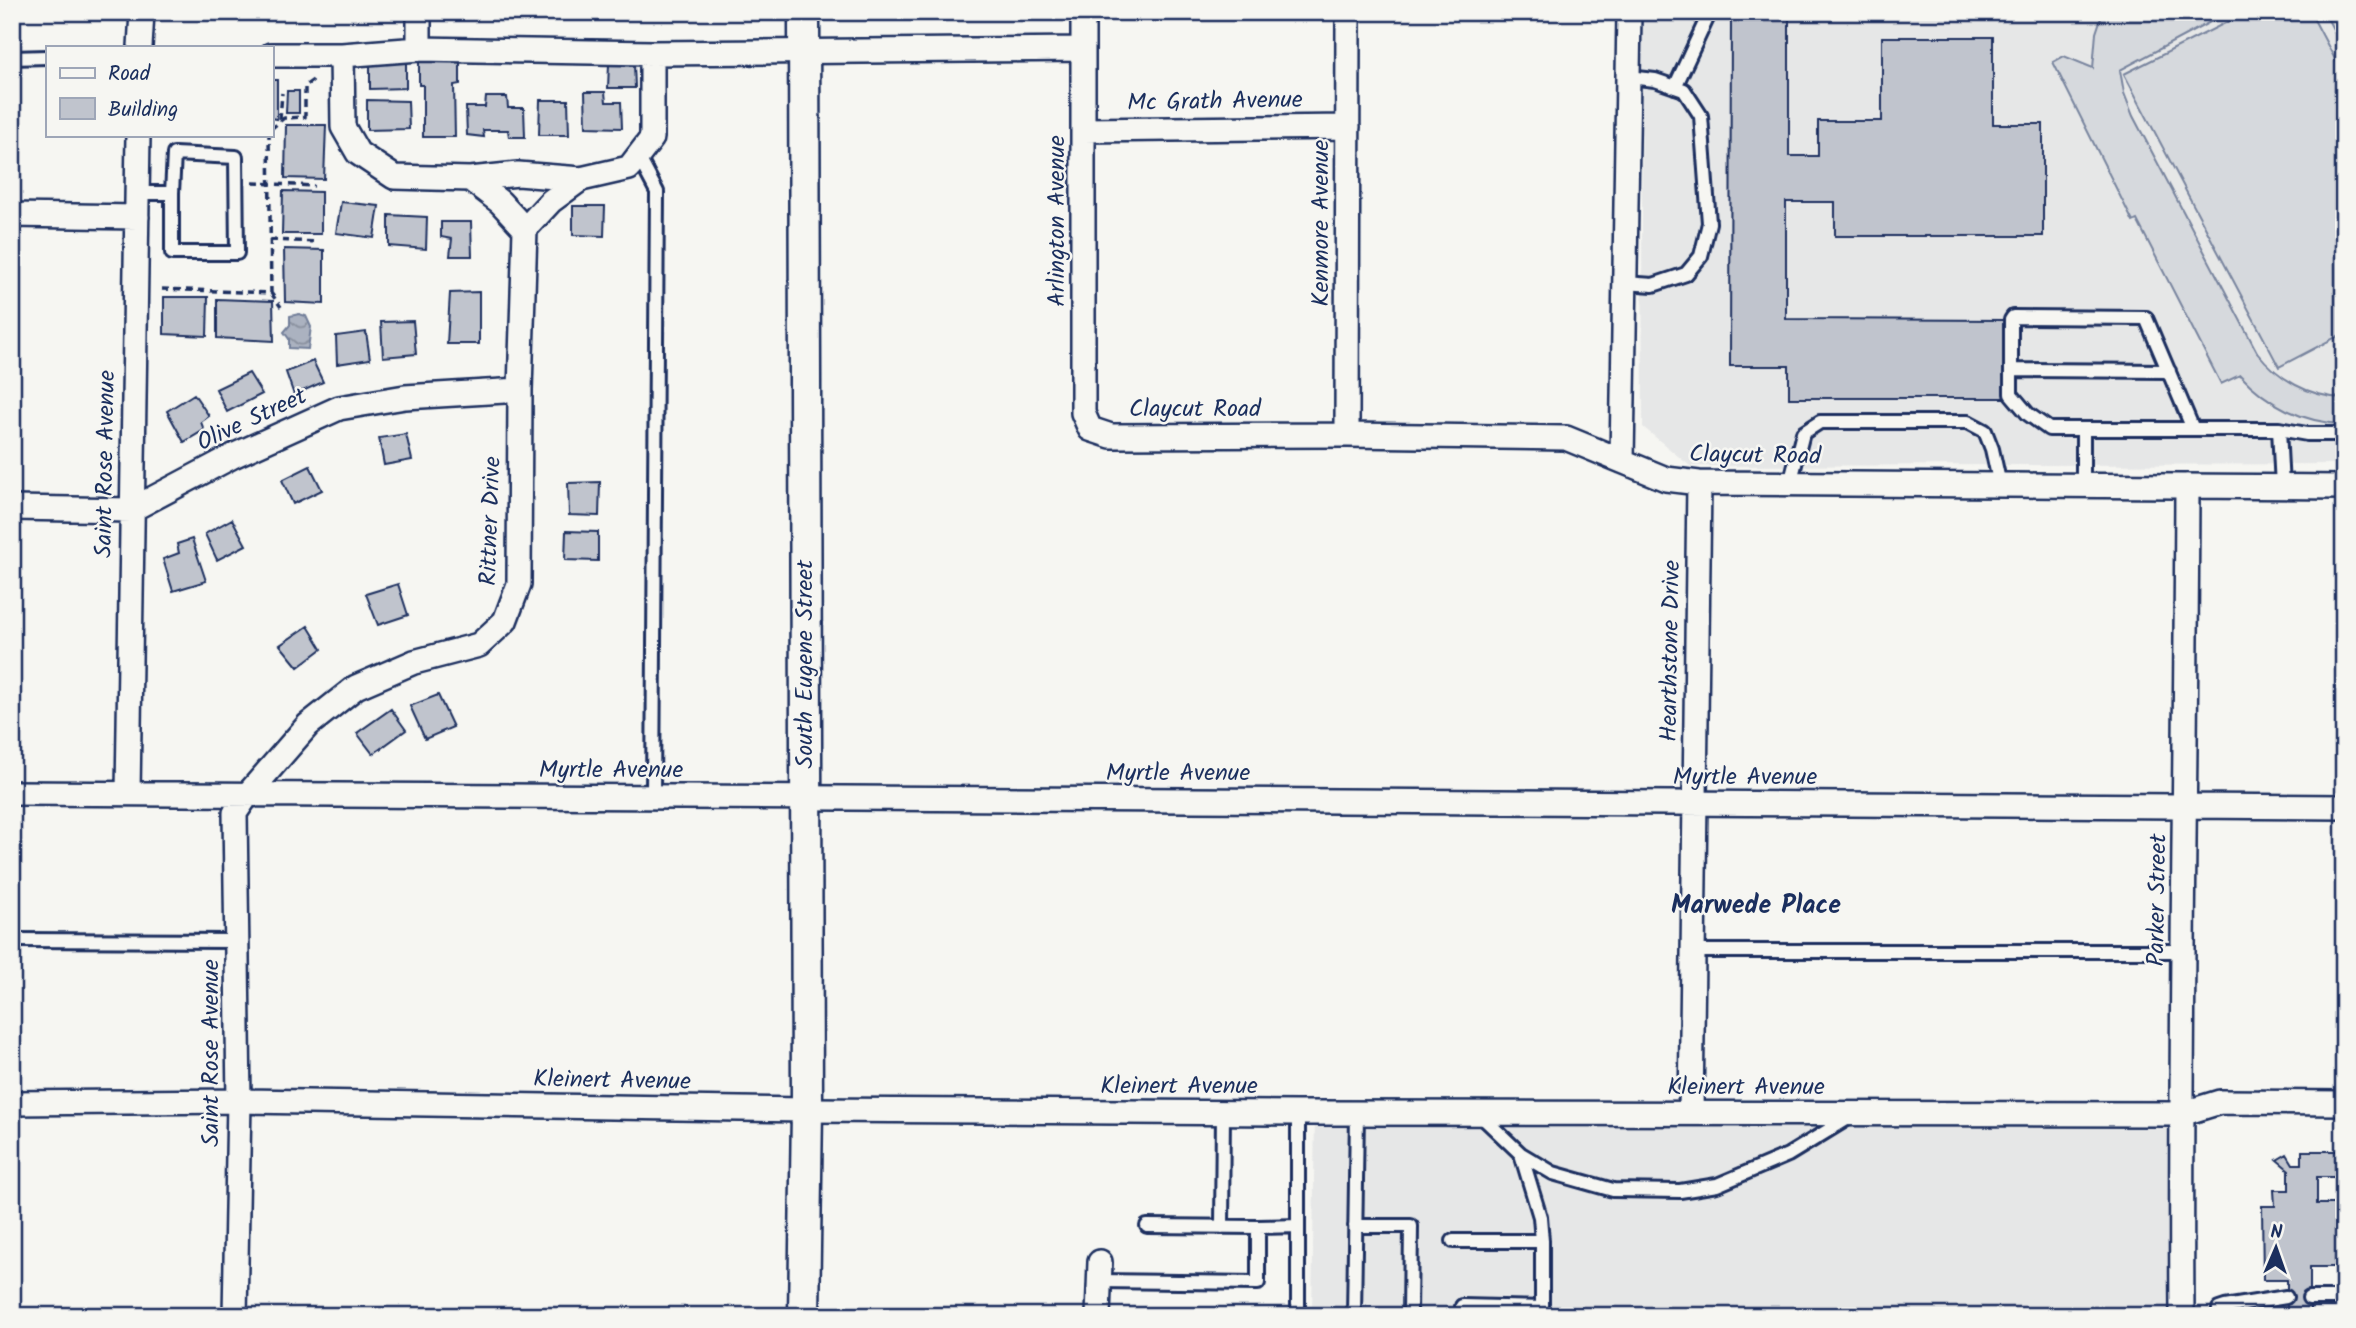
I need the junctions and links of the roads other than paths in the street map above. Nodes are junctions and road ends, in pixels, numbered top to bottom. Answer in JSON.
{"nodes":[{"id":1,"x":142,"y":12,"type":"edge"},
{"id":2,"x":419,"y":12,"type":"edge"},
{"id":3,"x":804,"y":12,"type":"edge"},
{"id":4,"x":1083,"y":12,"type":"edge"},
{"id":5,"x":1348,"y":12,"type":"edge"},
{"id":6,"x":1629,"y":12,"type":"edge"},
{"id":7,"x":1710,"y":12,"type":"edge"},
{"id":8,"x":140,"y":46,"type":"edge"},
{"id":9,"x":419,"y":49,"type":"junction"},
{"id":10,"x":1083,"y":49,"type":"junction"},
{"id":11,"x":804,"y":51,"type":"junction"},
{"id":12,"x":652,"y":53,"type":"junction"},
{"id":13,"x":273,"y":55,"type":"edge"},
{"id":14,"x":342,"y":55,"type":"junction"},
{"id":15,"x":46,"y":57,"type":"edge"},
{"id":16,"x":12,"y":58,"type":"edge"},
{"id":17,"x":1629,"y":77,"type":"junction"},
{"id":18,"x":1675,"y":87,"type":"junction"},
{"id":19,"x":1348,"y":127,"type":"junction"},
{"id":20,"x":1084,"y":130,"type":"junction"},
{"id":21,"x":138,"y":136,"type":"edge"},
{"id":22,"x":638,"y":156,"type":"junction"},
{"id":23,"x":470,"y":179,"type":"junction"},
{"id":24,"x":581,"y":179,"type":"junction"},
{"id":25,"x":172,"y":192,"type":"junction"},
{"id":26,"x":137,"y":193,"type":"junction"},
{"id":27,"x":12,"y":215,"type":"edge"},
{"id":28,"x":137,"y":217,"type":"junction"},
{"id":29,"x":524,"y":229,"type":"junction"},
{"id":30,"x":1625,"y":284,"type":"junction"},
{"id":31,"x":2011,"y":370,"type":"junction"},
{"id":32,"x":2169,"y":370,"type":"junction"},
{"id":33,"x":520,"y":390,"type":"junction"},
{"id":34,"x":1090,"y":429,"type":"joint"},
{"id":35,"x":2193,"y":429,"type":"junction"},
{"id":36,"x":2279,"y":429,"type":"junction"},
{"id":37,"x":2083,"y":430,"type":"junction"},
{"id":38,"x":2344,"y":434,"type":"edge"},
{"id":39,"x":1347,"y":435,"type":"junction"},
{"id":40,"x":1622,"y":461,"type":"junction"},
{"id":41,"x":1699,"y":483,"type":"junction"},
{"id":42,"x":1790,"y":484,"type":"junction"},
{"id":43,"x":2000,"y":485,"type":"junction"},
{"id":44,"x":2083,"y":485,"type":"junction"},
{"id":45,"x":2187,"y":486,"type":"junction"},
{"id":46,"x":2281,"y":487,"type":"junction"},
{"id":47,"x":2344,"y":487,"type":"edge"},
{"id":48,"x":12,"y":508,"type":"edge"},
{"id":49,"x":131,"y":510,"type":"junction"},
{"id":50,"x":12,"y":793,"type":"edge"},
{"id":51,"x":128,"y":793,"type":"junction"},
{"id":52,"x":248,"y":794,"type":"junction"},
{"id":53,"x":653,"y":797,"type":"junction"},
{"id":54,"x":805,"y":797,"type":"junction"},
{"id":55,"x":1695,"y":803,"type":"junction"},
{"id":56,"x":2186,"y":805,"type":"junction"},
{"id":57,"x":2344,"y":807,"type":"edge"},
{"id":58,"x":12,"y":940,"type":"edge"},
{"id":59,"x":237,"y":942,"type":"junction"},
{"id":60,"x":1693,"y":951,"type":"junction"},
{"id":61,"x":2183,"y":951,"type":"junction"},
{"id":62,"x":239,"y":1101,"type":"junction"},
{"id":63,"x":12,"y":1103,"type":"edge"},
{"id":64,"x":2344,"y":1103,"type":"edge"},
{"id":65,"x":807,"y":1110,"type":"junction"},
{"id":66,"x":1223,"y":1113,"type":"junction"},
{"id":67,"x":1298,"y":1113,"type":"junction"},
{"id":68,"x":1357,"y":1113,"type":"junction"},
{"id":69,"x":1479,"y":1113,"type":"junction"},
{"id":70,"x":1691,"y":1113,"type":"junction"},
{"id":71,"x":1857,"y":1114,"type":"junction"},
{"id":72,"x":2180,"y":1114,"type":"junction"},
{"id":73,"x":1521,"y":1154,"type":"junction"},
{"id":74,"x":1147,"y":1226,"type":"dead end"},
{"id":75,"x":1298,"y":1226,"type":"junction"},
{"id":76,"x":1355,"y":1226,"type":"junction"},
{"id":77,"x":1222,"y":1227,"type":"junction"},
{"id":78,"x":1258,"y":1227,"type":"junction"},
{"id":79,"x":1453,"y":1241,"type":"dead end"},
{"id":80,"x":1542,"y":1241,"type":"junction"},
{"id":81,"x":1100,"y":1272,"type":"joint"},
{"id":82,"x":2286,"y":1297,"type":"dead end"},
{"id":83,"x":2309,"y":1298,"type":"dead end"},
{"id":84,"x":2344,"y":1298,"type":"edge"},
{"id":85,"x":1462,"y":1306,"type":"dead end"},
{"id":86,"x":235,"y":1316,"type":"edge"},
{"id":87,"x":804,"y":1316,"type":"edge"},
{"id":88,"x":1098,"y":1316,"type":"edge"},
{"id":89,"x":1298,"y":1316,"type":"edge"},
{"id":90,"x":1354,"y":1316,"type":"edge"},
{"id":91,"x":1410,"y":1316,"type":"edge"},
{"id":92,"x":2182,"y":1316,"type":"edge"},
{"id":93,"x":2218,"y":1316,"type":"edge"}],
"edges":[{"from":1,"to":8,"type":"street"},
{"from":2,"to":9,"type":"street"},
{"from":3,"to":11,"type":"street","name":"South Eugene Street"},
{"from":4,"to":10,"type":"street","name":"Arlington Avenue"},
{"from":5,"to":19,"type":"street","name":"Kenmore Avenue"},
{"from":6,"to":17,"type":"street"},
{"from":7,"to":18,"type":"lane"},
{"from":9,"to":12,"type":"street"},
{"from":9,"to":14,"type":"street"},
{"from":10,"to":11,"type":"street"},
{"from":10,"to":20,"type":"street","name":"Arlington Avenue"},
{"from":11,"to":12,"type":"street"},
{"from":11,"to":54,"type":"street","name":"South Eugene Street"},
{"from":12,"to":22,"type":"street"},
{"from":13,"to":14,"type":"street"},
{"from":14,"to":23,"type":"street"},
{"from":15,"to":16,"type":"lane"},
{"from":17,"to":18,"type":"lane"},
{"from":17,"to":30,"type":"street"},
{"from":18,"to":30,"type":"lane"},
{"from":19,"to":20,"type":"street","name":"Mc Grath Avenue"},
{"from":19,"to":39,"type":"street","name":"Kenmore Avenue"},
{"from":20,"to":34,"type":"street","name":"Arlington Avenue"},
{"from":21,"to":26,"type":"street","name":"Saint Rose Avenue"},
{"from":22,"to":24,"type":"street"},
{"from":22,"to":53,"type":"lane"},
{"from":23,"to":24,"type":"street"},
{"from":23,"to":29,"type":"street"},
{"from":24,"to":29,"type":"street"},
{"from":25,"to":25,"type":"lane"},
{"from":25,"to":26,"type":"lane"},
{"from":26,"to":28,"type":"street","name":"Saint Rose Avenue"},
{"from":27,"to":28,"type":"street"},
{"from":28,"to":49,"type":"street","name":"Saint Rose Avenue"},
{"from":29,"to":33,"type":"street","name":"Rittner Drive"},
{"from":30,"to":40,"type":"street"},
{"from":31,"to":32,"type":"lane"},
{"from":31,"to":32,"type":"lane"},
{"from":31,"to":37,"type":"lane"},
{"from":32,"to":35,"type":"lane"},
{"from":33,"to":49,"type":"street","name":"Olive Street"},
{"from":33,"to":52,"type":"street","name":"Rittner Drive"},
{"from":34,"to":39,"type":"street","name":"Claycut Road"},
{"from":35,"to":36,"type":"lane"},
{"from":35,"to":37,"type":"lane"},
{"from":36,"to":38,"type":"lane"},
{"from":36,"to":46,"type":"lane"},
{"from":37,"to":44,"type":"lane"},
{"from":39,"to":40,"type":"street","name":"Claycut Road"},
{"from":40,"to":41,"type":"street","name":"Claycut Road"},
{"from":41,"to":42,"type":"street","name":"Claycut Road"},
{"from":41,"to":55,"type":"street","name":"Hearthstone Drive"},
{"from":42,"to":43,"type":"street","name":"Claycut Road"},
{"from":42,"to":43,"type":"lane"},
{"from":43,"to":44,"type":"street","name":"Claycut Road"},
{"from":44,"to":45,"type":"street","name":"Claycut Road"},
{"from":45,"to":46,"type":"street","name":"Claycut Road"},
{"from":45,"to":56,"type":"street","name":"Parker Street"},
{"from":46,"to":47,"type":"street","name":"Claycut Road"},
{"from":48,"to":49,"type":"street","name":"Olive Street"},
{"from":49,"to":51,"type":"street","name":"Saint Rose Avenue"},
{"from":50,"to":51,"type":"street","name":"Myrtle Avenue"},
{"from":51,"to":52,"type":"street","name":"Myrtle Avenue"},
{"from":52,"to":53,"type":"street","name":"Myrtle Avenue"},
{"from":52,"to":59,"type":"street","name":"Saint Rose Avenue"},
{"from":53,"to":54,"type":"street","name":"Myrtle Avenue"},
{"from":54,"to":55,"type":"street","name":"Myrtle Avenue"},
{"from":54,"to":65,"type":"street","name":"South Eugene Street"},
{"from":55,"to":56,"type":"street","name":"Myrtle Avenue"},
{"from":55,"to":60,"type":"street","name":"Hearthstone Drive"},
{"from":56,"to":57,"type":"street","name":"Myrtle Avenue"},
{"from":56,"to":61,"type":"street","name":"Parker Street"},
{"from":58,"to":59,"type":"lane"},
{"from":59,"to":62,"type":"street","name":"Saint Rose Avenue"},
{"from":60,"to":61,"type":"lane"},
{"from":60,"to":70,"type":"street","name":"Hearthstone Drive"},
{"from":61,"to":72,"type":"street","name":"Parker Street"},
{"from":62,"to":63,"type":"street","name":"Kleinert Avenue"},
{"from":62,"to":65,"type":"street","name":"Kleinert Avenue"},
{"from":62,"to":86,"type":"street","name":"Saint Rose Avenue"},
{"from":64,"to":72,"type":"street","name":"Kleinert Avenue"},
{"from":65,"to":66,"type":"street","name":"Kleinert Avenue"},
{"from":65,"to":87,"type":"street","name":"South Eugene Street"},
{"from":66,"to":67,"type":"street","name":"Kleinert Avenue"},
{"from":66,"to":77,"type":"lane"},
{"from":67,"to":68,"type":"street","name":"Kleinert Avenue"},
{"from":67,"to":75,"type":"lane"},
{"from":68,"to":69,"type":"street","name":"Kleinert Avenue"},
{"from":68,"to":76,"type":"lane"},
{"from":69,"to":70,"type":"street","name":"Kleinert Avenue"},
{"from":69,"to":73,"type":"lane"},
{"from":70,"to":71,"type":"street","name":"Kleinert Avenue"},
{"from":71,"to":72,"type":"street","name":"Kleinert Avenue"},
{"from":71,"to":73,"type":"lane"},
{"from":72,"to":92,"type":"street","name":"Parker Street"},
{"from":73,"to":80,"type":"lane"},
{"from":74,"to":77,"type":"lane"},
{"from":75,"to":78,"type":"lane"},
{"from":75,"to":89,"type":"lane"},
{"from":76,"to":90,"type":"lane"},
{"from":76,"to":91,"type":"lane"},
{"from":77,"to":78,"type":"lane"},
{"from":78,"to":81,"type":"lane"},
{"from":79,"to":80,"type":"lane"},
{"from":80,"to":85,"type":"lane"},
{"from":81,"to":88,"type":"street"},
{"from":82,"to":93,"type":"lane"},
{"from":83,"to":84,"type":"lane"}]}
